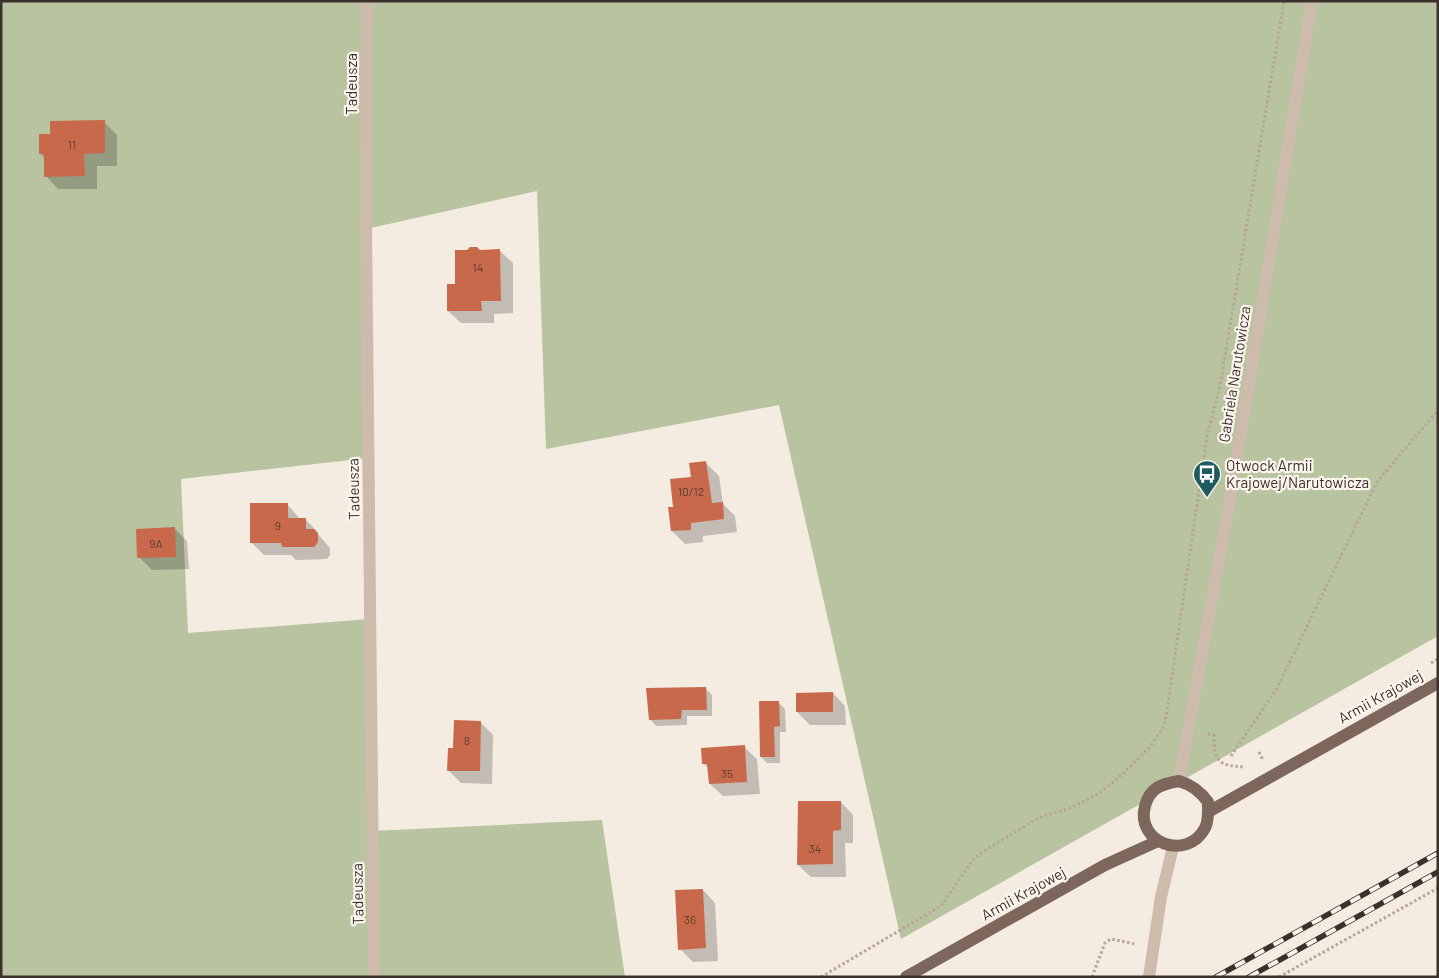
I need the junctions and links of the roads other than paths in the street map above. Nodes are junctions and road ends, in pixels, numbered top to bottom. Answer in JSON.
{"nodes":[{"id":1,"x":367,"y":1,"type":"edge"},
{"id":2,"x":1312,"y":1,"type":"edge"},
{"id":3,"x":1438,"y":683,"type":"edge"},
{"id":4,"x":1179,"y":781,"type":"junction"},
{"id":5,"x":1208,"y":812,"type":"junction"},
{"id":6,"x":1158,"y":841,"type":"junction"},
{"id":7,"x":1173,"y":847,"type":"junction"},
{"id":8,"x":374,"y":977,"type":"edge"},
{"id":9,"x":906,"y":977,"type":"edge"},
{"id":10,"x":1149,"y":977,"type":"edge"}],
"edges":[{"from":1,"to":8,"type":"street","name":"Tadeusza"},
{"from":2,"to":4,"type":"street","name":"Gabriela Narutowicza"},
{"from":3,"to":5,"type":"main road","name":"Armii Krajowej"},
{"from":4,"to":5,"type":"main road"},
{"from":4,"to":6,"type":"main road"},
{"from":5,"to":7,"type":"main road"},
{"from":6,"to":7,"type":"main road"},
{"from":6,"to":9,"type":"main road","name":"Armii Krajowej"},
{"from":7,"to":10,"type":"street"}]}
